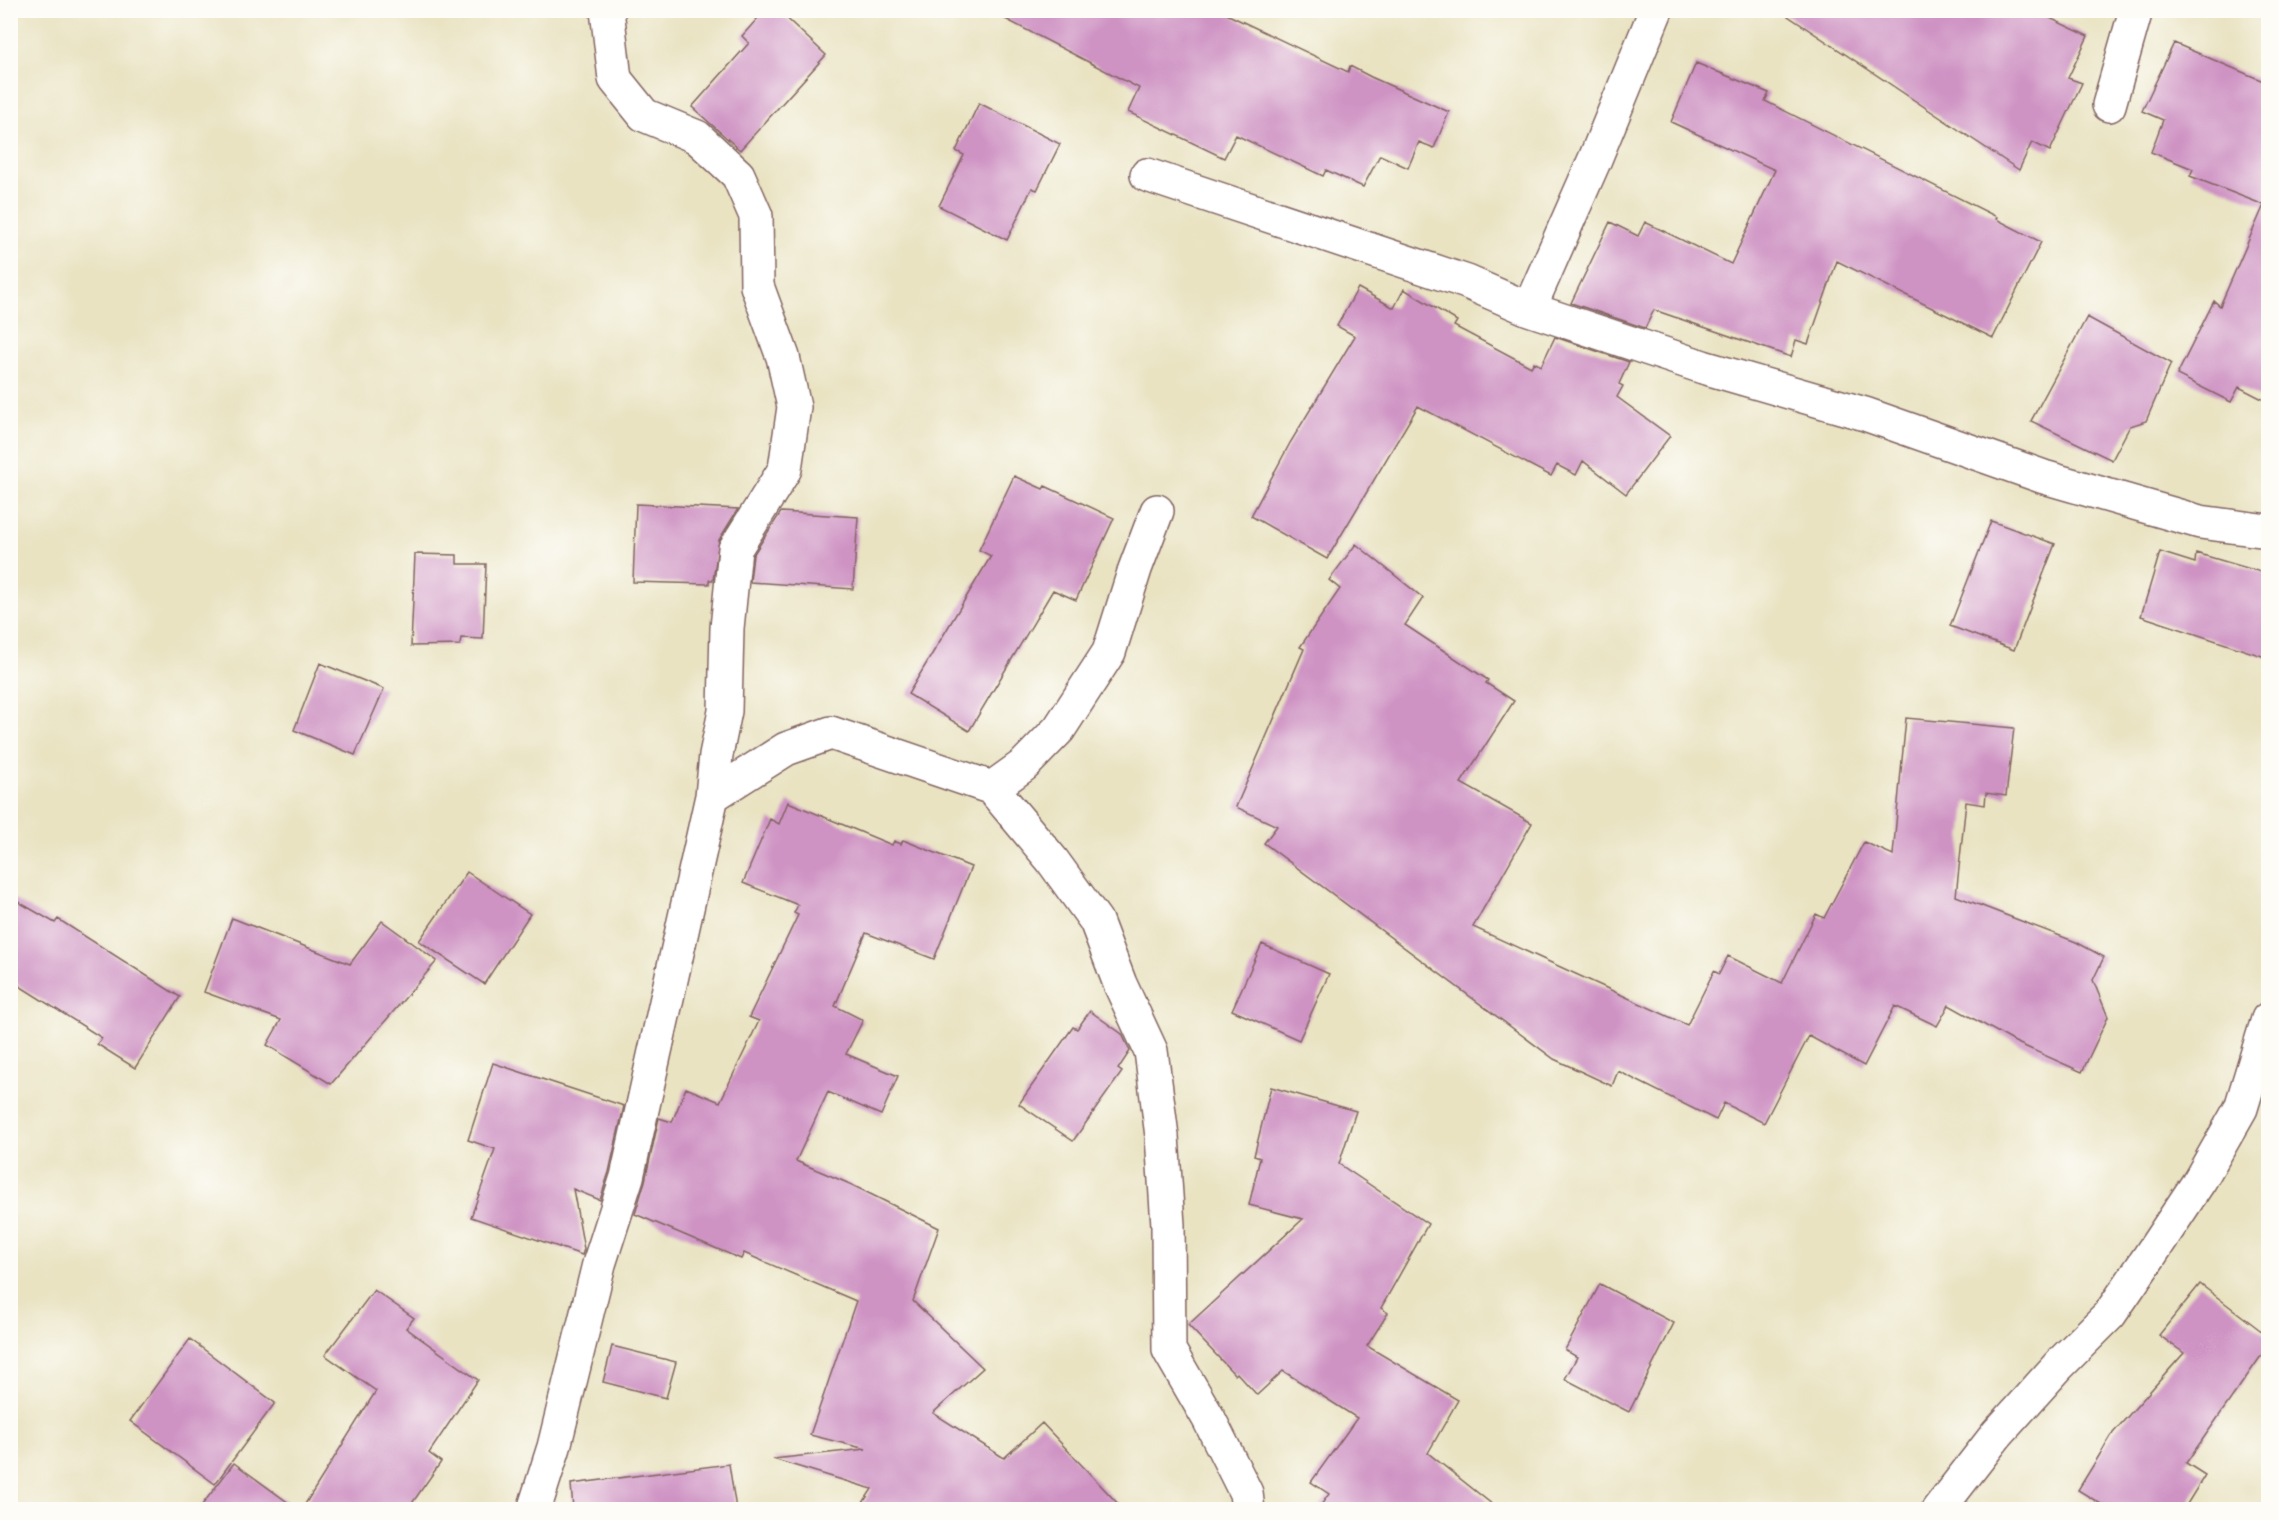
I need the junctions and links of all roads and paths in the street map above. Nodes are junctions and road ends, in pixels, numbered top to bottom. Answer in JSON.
{"nodes":[{"id":1,"x":607,"y":10,"type":"edge"},
{"id":2,"x":1656,"y":10,"type":"edge"},
{"id":3,"x":2136,"y":10,"type":"edge"},
{"id":4,"x":2109,"y":105,"type":"dead end"},
{"id":5,"x":1147,"y":174,"type":"dead end"},
{"id":6,"x":1529,"y":309,"type":"junction"},
{"id":7,"x":1157,"y":511,"type":"dead end"},
{"id":8,"x":2268,"y":531,"type":"edge"},
{"id":9,"x":992,"y":788,"type":"junction"},
{"id":10,"x":712,"y":796,"type":"junction"},
{"id":11,"x":2268,"y":1019,"type":"edge"},
{"id":12,"x":534,"y":1509,"type":"edge"},
{"id":13,"x":1248,"y":1509,"type":"edge"},
{"id":14,"x":1938,"y":1509,"type":"edge"}],
"edges":[{"from":1,"to":10,"type":"street"},
{"from":2,"to":6,"type":"street"},
{"from":3,"to":4,"type":"street"},
{"from":5,"to":6,"type":"street"},
{"from":6,"to":8,"type":"street"},
{"from":7,"to":9,"type":"street"},
{"from":9,"to":10,"type":"street"},
{"from":9,"to":13,"type":"street"},
{"from":10,"to":12,"type":"street"},
{"from":11,"to":14,"type":"street"}]}
